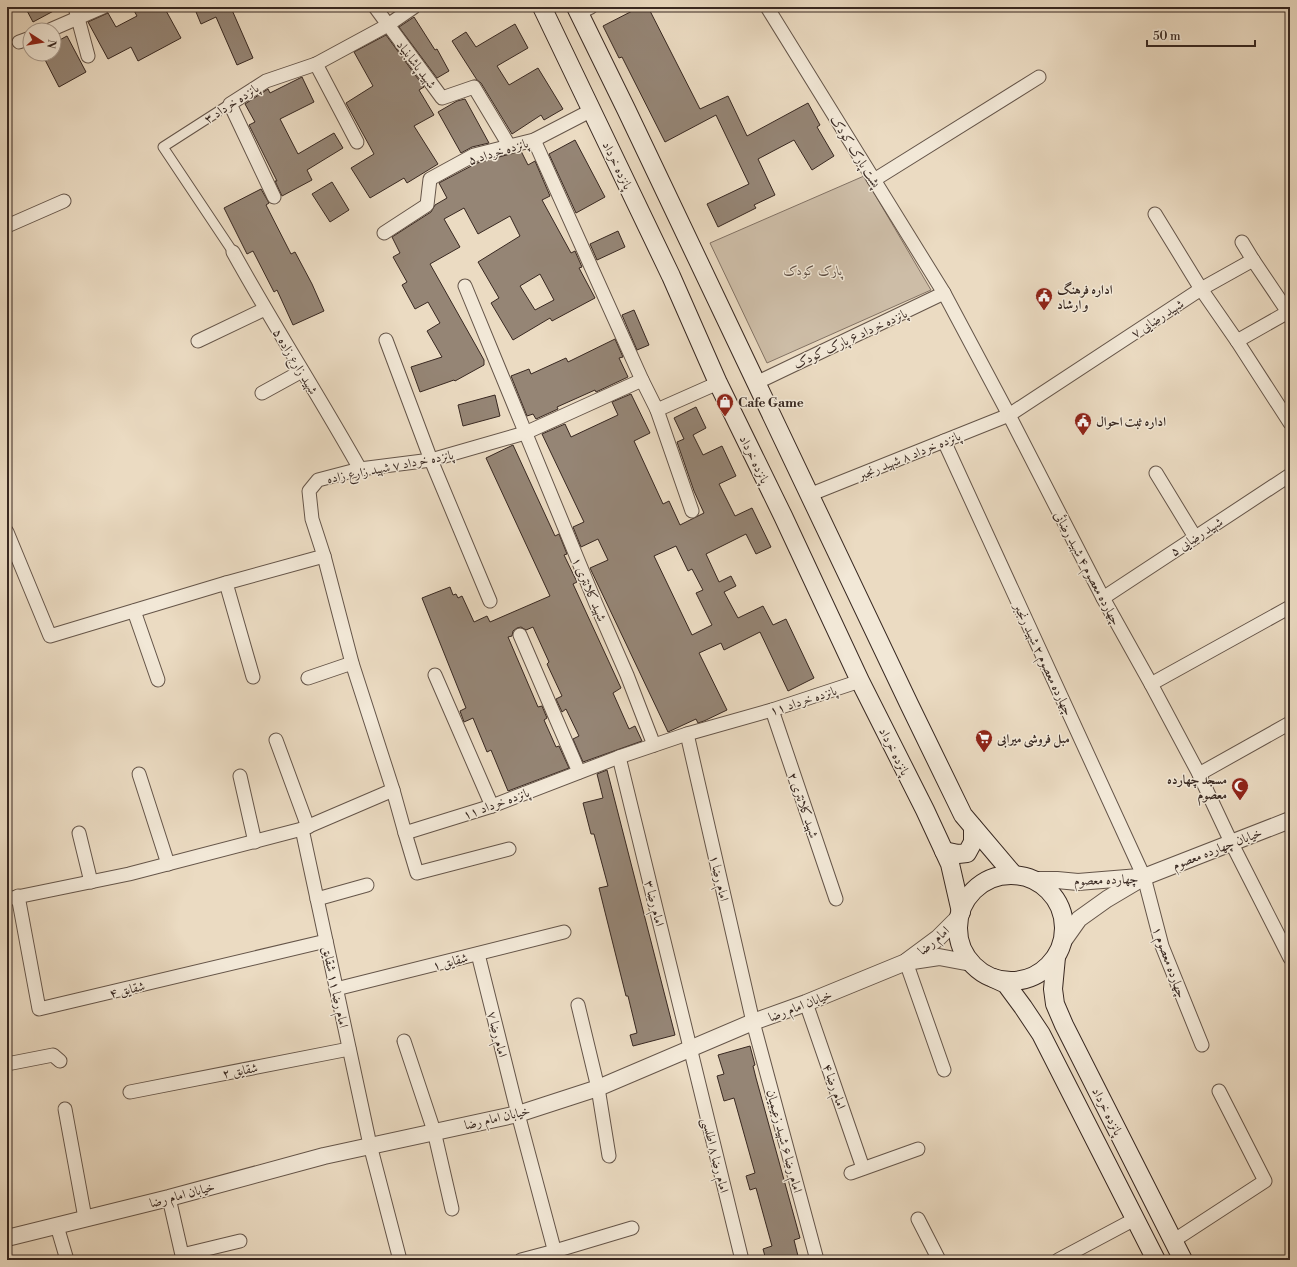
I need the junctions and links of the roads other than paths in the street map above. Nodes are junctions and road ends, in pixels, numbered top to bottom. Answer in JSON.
{"nodes":[{"id":1,"x":103,"y":7,"type":"edge"},
{"id":2,"x":375,"y":7,"type":"edge"},
{"id":3,"x":414,"y":7,"type":"edge"},
{"id":4,"x":542,"y":7,"type":"edge"},
{"id":5,"x":769,"y":7,"type":"edge"},
{"id":6,"x":582,"y":9,"type":"edge"},
{"id":7,"x":77,"y":13,"type":"edge"},
{"id":8,"x":62,"y":22,"type":"edge"},
{"id":9,"x":388,"y":25,"type":"junction"},
{"id":10,"x":88,"y":56,"type":"dead end"},
{"id":11,"x":316,"y":64,"type":"junction"},
{"id":12,"x":1039,"y":77,"type":"dead end"},
{"id":13,"x":230,"y":104,"type":"junction"},
{"id":14,"x":592,"y":110,"type":"junction"},
{"id":15,"x":534,"y":140,"type":"junction"},
{"id":16,"x":357,"y":142,"type":"dead end"},
{"id":17,"x":510,"y":147,"type":"junction"},
{"id":18,"x":874,"y":180,"type":"junction"},
{"id":19,"x":274,"y":197,"type":"dead end"},
{"id":20,"x":64,"y":202,"type":"dead end"},
{"id":21,"x":1155,"y":214,"type":"dead end"},
{"id":22,"x":7,"y":226,"type":"edge"},
{"id":23,"x":384,"y":233,"type":"dead end"},
{"id":24,"x":1242,"y":242,"type":"dead end"},
{"id":25,"x":233,"y":252,"type":"joint"},
{"id":26,"x":1253,"y":260,"type":"junction"},
{"id":27,"x":466,"y":286,"type":"dead end"},
{"id":28,"x":1201,"y":289,"type":"junction"},
{"id":29,"x":944,"y":293,"type":"junction"},
{"id":30,"x":265,"y":310,"type":"junction"},
{"id":31,"x":1289,"y":311,"type":"edge"},
{"id":32,"x":386,"y":340,"type":"dead end"},
{"id":33,"x":198,"y":341,"type":"dead end"},
{"id":34,"x":1237,"y":341,"type":"junction"},
{"id":35,"x":302,"y":371,"type":"junction"},
{"id":36,"x":642,"y":380,"type":"junction"},
{"id":37,"x":718,"y":383,"type":"junction"},
{"id":38,"x":756,"y":383,"type":"junction"},
{"id":39,"x":262,"y":393,"type":"dead end"},
{"id":40,"x":657,"y":410,"type":"junction"},
{"id":41,"x":1009,"y":415,"type":"junction"},
{"id":42,"x":1290,"y":423,"type":"edge"},
{"id":43,"x":525,"y":433,"type":"junction"},
{"id":44,"x":944,"y":441,"type":"junction"},
{"id":45,"x":431,"y":460,"type":"junction"},
{"id":46,"x":360,"y":469,"type":"junction"},
{"id":47,"x":1156,"y":473,"type":"dead end"},
{"id":48,"x":1290,"y":475,"type":"edge"},
{"id":49,"x":809,"y":495,"type":"junction"},
{"id":50,"x":692,"y":511,"type":"dead end"},
{"id":51,"x":7,"y":532,"type":"edge"},
{"id":52,"x":1195,"y":537,"type":"junction"},
{"id":53,"x":324,"y":556,"type":"junction"},
{"id":54,"x":226,"y":583,"type":"junction"},
{"id":55,"x":1102,"y":598,"type":"junction"},
{"id":56,"x":490,"y":601,"type":"dead end"},
{"id":57,"x":1290,"y":607,"type":"edge"},
{"id":58,"x":134,"y":611,"type":"junction"},
{"id":59,"x":520,"y":635,"type":"dead end"},
{"id":60,"x":352,"y":663,"type":"junction"},
{"id":61,"x":435,"y":675,"type":"dead end"},
{"id":62,"x":253,"y":677,"type":"dead end"},
{"id":63,"x":308,"y":678,"type":"dead end"},
{"id":64,"x":158,"y":680,"type":"dead end"},
{"id":65,"x":860,"y":681,"type":"junction"},
{"id":66,"x":1151,"y":684,"type":"junction"},
{"id":67,"x":772,"y":710,"type":"junction"},
{"id":68,"x":1290,"y":723,"type":"edge"},
{"id":69,"x":687,"y":734,"type":"junction"},
{"id":70,"x":276,"y":740,"type":"dead end"},
{"id":71,"x":654,"y":745,"type":"junction"},
{"id":72,"x":619,"y":757,"type":"junction"},
{"id":73,"x":579,"y":772,"type":"junction"},
{"id":74,"x":139,"y":774,"type":"dead end"},
{"id":75,"x":1199,"y":774,"type":"junction"},
{"id":76,"x":240,"y":776,"type":"dead end"},
{"id":77,"x":393,"y":790,"type":"junction"},
{"id":78,"x":492,"y":806,"type":"junction"},
{"id":79,"x":1290,"y":820,"type":"edge"},
{"id":80,"x":973,"y":827,"type":"junction"},
{"id":81,"x":305,"y":828,"type":"junction"},
{"id":82,"x":405,"y":833,"type":"junction"},
{"id":83,"x":80,"y":834,"type":"dead end"},
{"id":84,"x":254,"y":842,"type":"junction"},
{"id":85,"x":1231,"y":842,"type":"junction"},
{"id":86,"x":509,"y":849,"type":"dead end"},
{"id":87,"x":944,"y":851,"type":"junction"},
{"id":88,"x":168,"y":864,"type":"junction"},
{"id":89,"x":1013,"y":874,"type":"junction"},
{"id":90,"x":1144,"y":877,"type":"junction"},
{"id":91,"x":1035,"y":880,"type":"junction"},
{"id":92,"x":91,"y":882,"type":"junction"},
{"id":93,"x":367,"y":885,"type":"dead end"},
{"id":94,"x":12,"y":898,"type":"edge"},
{"id":95,"x":317,"y":899,"type":"junction"},
{"id":96,"x":836,"y":899,"type":"dead end"},
{"id":97,"x":960,"y":914,"type":"junction"},
{"id":98,"x":564,"y":932,"type":"dead end"},
{"id":99,"x":326,"y":941,"type":"junction"},
{"id":100,"x":1059,"y":950,"type":"junction"},
{"id":101,"x":478,"y":954,"type":"junction"},
{"id":102,"x":1290,"y":958,"type":"edge"},
{"id":103,"x":906,"y":962,"type":"junction"},
{"id":104,"x":971,"y":963,"type":"junction"},
{"id":105,"x":991,"y":977,"type":"junction"},
{"id":106,"x":336,"y":989,"type":"junction"},
{"id":107,"x":806,"y":1003,"type":"junction"},
{"id":108,"x":578,"y":1005,"type":"dead end"},
{"id":109,"x":753,"y":1022,"type":"junction"},
{"id":110,"x":404,"y":1041,"type":"dead end"},
{"id":111,"x":1202,"y":1045,"type":"dead end"},
{"id":112,"x":349,"y":1049,"type":"junction"},
{"id":113,"x":690,"y":1050,"type":"junction"},
{"id":114,"x":60,"y":1061,"type":"dead end"},
{"id":115,"x":7,"y":1064,"type":"edge"},
{"id":116,"x":944,"y":1070,"type":"dead end"},
{"id":117,"x":598,"y":1088,"type":"junction"},
{"id":118,"x":1219,"y":1091,"type":"dead end"},
{"id":119,"x":130,"y":1092,"type":"dead end"},
{"id":120,"x":65,"y":1109,"type":"dead end"},
{"id":121,"x":518,"y":1114,"type":"junction"},
{"id":122,"x":434,"y":1132,"type":"junction"},
{"id":123,"x":370,"y":1145,"type":"junction"},
{"id":124,"x":918,"y":1149,"type":"dead end"},
{"id":125,"x":609,"y":1156,"type":"dead end"},
{"id":126,"x":169,"y":1198,"type":"junction"},
{"id":127,"x":452,"y":1209,"type":"dead end"},
{"id":128,"x":85,"y":1218,"type":"junction"},
{"id":129,"x":918,"y":1219,"type":"dead end"},
{"id":130,"x":1135,"y":1219,"type":"junction"},
{"id":131,"x":57,"y":1226,"type":"junction"},
{"id":132,"x":632,"y":1228,"type":"dead end"},
{"id":133,"x":7,"y":1238,"type":"edge"},
{"id":134,"x":240,"y":1241,"type":"dead end"},
{"id":135,"x":1173,"y":1241,"type":"junction"},
{"id":136,"x":556,"y":1256,"type":"edge"},
{"id":137,"x":67,"y":1260,"type":"edge"},
{"id":138,"x":400,"y":1260,"type":"edge"},
{"id":139,"x":521,"y":1260,"type":"edge"},
{"id":140,"x":742,"y":1260,"type":"edge"},
{"id":141,"x":817,"y":1260,"type":"edge"},
{"id":142,"x":939,"y":1260,"type":"edge"},
{"id":143,"x":1058,"y":1260,"type":"edge"},
{"id":144,"x":1156,"y":1260,"type":"edge"},
{"id":145,"x":1183,"y":1260,"type":"edge"}],
"edges":[{"from":1,"to":7,"type":"street"},
{"from":2,"to":9,"type":"street"},
{"from":3,"to":9,"type":"street","name":"پانزده خرداد ۳"},
{"from":4,"to":14,"type":"main road","name":"پانزده خرداد"},
{"from":5,"to":18,"type":"street","name":"پشت پارک کودک"},
{"from":6,"to":38,"type":"main road"},
{"from":7,"to":8,"type":"street"},
{"from":7,"to":10,"type":"street"},
{"from":9,"to":11,"type":"street","name":"پانزده خرداد ۳"},
{"from":9,"to":17,"type":"street","name":"شهید پاشابنیاد"},
{"from":11,"to":13,"type":"street","name":"پانزده خرداد ۳"},
{"from":11,"to":16,"type":"street"},
{"from":12,"to":18,"type":"street"},
{"from":13,"to":19,"type":"street"},
{"from":13,"to":25,"type":"street","name":"پانزده خرداد ۳"},
{"from":14,"to":15,"type":"street","name":"پانزده خرداد ۵"},
{"from":14,"to":37,"type":"main road","name":"پانزده خرداد"},
{"from":15,"to":17,"type":"street","name":"پانزده خرداد ۵"},
{"from":15,"to":36,"type":"street"},
{"from":17,"to":23,"type":"street","name":"پانزده خرداد ۵"},
{"from":18,"to":29,"type":"street","name":"پشت پارک کودک"},
{"from":20,"to":22,"type":"street"},
{"from":21,"to":28,"type":"street"},
{"from":24,"to":26,"type":"street"},
{"from":25,"to":30,"type":"street","name":"شهید زارع زاده ۵"},
{"from":26,"to":28,"type":"street","name":"شهید رضایی ۷"},
{"from":26,"to":31,"type":"street"},
{"from":27,"to":43,"type":"street","name":"شهید کلانتری ۱"},
{"from":28,"to":34,"type":"street"},
{"from":28,"to":41,"type":"street","name":"شهید رضایی ۷"},
{"from":29,"to":38,"type":"street","name":"پانزده خرداد ۶ پارک کودک"},
{"from":29,"to":41,"type":"street","name":"چهارده معصوم ۴ شهید رضائی"},
{"from":30,"to":33,"type":"street"},
{"from":30,"to":35,"type":"street","name":"شهید زارع زاده ۵"},
{"from":31,"to":34,"type":"street"},
{"from":32,"to":45,"type":"street"},
{"from":34,"to":42,"type":"street"},
{"from":35,"to":39,"type":"street"},
{"from":35,"to":46,"type":"street","name":"شهید زارع زاده ۵"},
{"from":36,"to":40,"type":"street"},
{"from":36,"to":43,"type":"street","name":"پانزده خرداد ۷ شهید زارع زاده"},
{"from":37,"to":40,"type":"street"},
{"from":37,"to":65,"type":"main road","name":"پانزده خرداد"},
{"from":38,"to":49,"type":"main road"},
{"from":40,"to":50,"type":"street"},
{"from":41,"to":44,"type":"street","name":"پانزده خرداد ۸ شهید رنجبر"},
{"from":41,"to":55,"type":"street","name":"چهارده معصوم ۴ شهید رضائی"},
{"from":43,"to":45,"type":"street","name":"پانزده خرداد ۷ شهید زارع زاده"},
{"from":43,"to":71,"type":"street","name":"شهید کلانتری ۱"},
{"from":44,"to":49,"type":"street","name":"پانزده خرداد ۸ شهید رنجبر"},
{"from":44,"to":90,"type":"street","name":"چهارده معصوم ۲ شهید رنجبر"},
{"from":45,"to":46,"type":"street","name":"پانزده خرداد ۷ شهید زارع زاده"},
{"from":45,"to":56,"type":"street"},
{"from":46,"to":53,"type":"street","name":"پانزده خرداد ۷ شهید زارع زاده"},
{"from":47,"to":52,"type":"street"},
{"from":48,"to":52,"type":"street","name":"شهید رضایی ۵"},
{"from":49,"to":80,"type":"main road"},
{"from":51,"to":58,"type":"street"},
{"from":52,"to":55,"type":"street","name":"شهید رضایی ۵"},
{"from":53,"to":54,"type":"street"},
{"from":53,"to":60,"type":"street"},
{"from":54,"to":58,"type":"street"},
{"from":54,"to":62,"type":"street"},
{"from":55,"to":66,"type":"street","name":"چهارده معصوم ۴ شهید رضائی"},
{"from":57,"to":66,"type":"street"},
{"from":58,"to":64,"type":"street"},
{"from":59,"to":73,"type":"street"},
{"from":60,"to":63,"type":"street"},
{"from":60,"to":77,"type":"street"},
{"from":61,"to":78,"type":"street"},
{"from":65,"to":67,"type":"street","name":"پانزده خرداد ۱۱"},
{"from":65,"to":87,"type":"main road","name":"پانزده خرداد"},
{"from":66,"to":75,"type":"street","name":"چهارده معصوم ۴ شهید رضائی"},
{"from":67,"to":69,"type":"street","name":"پانزده خرداد ۱۱"},
{"from":67,"to":96,"type":"street","name":"شهید کلانتری ۲"},
{"from":68,"to":75,"type":"street"},
{"from":69,"to":71,"type":"street","name":"پانزده خرداد ۱۱"},
{"from":69,"to":109,"type":"street","name":"امام رضا ۱"},
{"from":70,"to":81,"type":"street","name":"امام رضا ۱۱ شقایق"},
{"from":71,"to":72,"type":"street","name":"پانزده خرداد ۱۱"},
{"from":72,"to":73,"type":"street","name":"پانزده خرداد ۱۱"},
{"from":72,"to":113,"type":"street","name":"امام رضا ۳"},
{"from":73,"to":78,"type":"street","name":"پانزده خرداد ۱۱"},
{"from":74,"to":88,"type":"street"},
{"from":75,"to":85,"type":"street","name":"چهارده معصوم ۴ شهید رضائی"},
{"from":76,"to":84,"type":"street"},
{"from":77,"to":81,"type":"street"},
{"from":77,"to":82,"type":"street"},
{"from":78,"to":82,"type":"street","name":"پانزده خرداد ۱۱"},
{"from":79,"to":85,"type":"street","name":"خیابان چهارده معصوم"},
{"from":80,"to":87,"type":"main road"},
{"from":80,"to":89,"type":"main road"},
{"from":81,"to":84,"type":"street"},
{"from":81,"to":95,"type":"street","name":"امام رضا ۱۱ شقایق"},
{"from":82,"to":86,"type":"street"},
{"from":83,"to":92,"type":"street"},
{"from":84,"to":88,"type":"street"},
{"from":85,"to":90,"type":"street","name":"خیابان چهارده معصوم"},
{"from":85,"to":102,"type":"street","name":"چهارده معصوم ۴ شهید رضائی"},
{"from":87,"to":97,"type":"main road","name":"پانزده خرداد"},
{"from":88,"to":92,"type":"street"},
{"from":89,"to":91,"type":"main road"},
{"from":89,"to":97,"type":"main road"},
{"from":90,"to":91,"type":"street","name":"چهارده معصوم"},
{"from":90,"to":100,"type":"street","name":"چهارده معصوم"},
{"from":90,"to":111,"type":"street","name":"چهارده معصوم ۱"},
{"from":91,"to":100,"type":"main road"},
{"from":92,"to":94,"type":"street"},
{"from":93,"to":95,"type":"street"},
{"from":94,"to":99,"type":"street","name":"شقایق ۴"},
{"from":95,"to":99,"type":"street","name":"امام رضا ۱۱ شقایق"},
{"from":97,"to":103,"type":"street","name":"امام رضا"},
{"from":97,"to":104,"type":"main road"},
{"from":98,"to":101,"type":"street","name":"شقایق ۱"},
{"from":99,"to":106,"type":"street","name":"امام رضا ۱۱ شقایق"},
{"from":100,"to":105,"type":"main road"},
{"from":100,"to":135,"type":"main road","name":"پانزده خرداد"},
{"from":101,"to":106,"type":"street","name":"شقایق ۱"},
{"from":101,"to":121,"type":"street","name":"امام رضا ۷"},
{"from":103,"to":104,"type":"street","name":"خیابان امام رضا"},
{"from":103,"to":107,"type":"street","name":"خیابان امام رضا"},
{"from":103,"to":116,"type":"street"},
{"from":104,"to":105,"type":"main road"},
{"from":105,"to":130,"type":"main road","name":"پانزده خرداد"},
{"from":106,"to":112,"type":"street","name":"امام رضا ۱۱ شقایق"},
{"from":107,"to":109,"type":"street","name":"خیابان امام رضا"},
{"from":107,"to":124,"type":"street","name":"امام رضا ۴"},
{"from":108,"to":117,"type":"street"},
{"from":109,"to":113,"type":"street","name":"خیابان امام رضا"},
{"from":109,"to":141,"type":"street","name":"امام رضا ۶ شهید زعیمیان"},
{"from":110,"to":122,"type":"street"},
{"from":112,"to":119,"type":"street","name":"شقایق ۲"},
{"from":112,"to":123,"type":"street","name":"امام رضا ۱۱ شقایق"},
{"from":113,"to":117,"type":"street","name":"خیابان امام رضا"},
{"from":113,"to":140,"type":"street","name":"امام رضا ۸ اطلسی"},
{"from":114,"to":115,"type":"street"},
{"from":117,"to":121,"type":"street","name":"خیابان امام رضا"},
{"from":117,"to":125,"type":"street"},
{"from":118,"to":135,"type":"street"},
{"from":120,"to":128,"type":"street"},
{"from":121,"to":122,"type":"street","name":"خیابان امام رضا"},
{"from":121,"to":136,"type":"street","name":"امام رضا ۷"},
{"from":122,"to":123,"type":"street","name":"خیابان امام رضا"},
{"from":122,"to":127,"type":"street"},
{"from":123,"to":126,"type":"street","name":"خیابان امام رضا"},
{"from":123,"to":138,"type":"street","name":"امام رضا ۱۱ شقایق"},
{"from":126,"to":128,"type":"street","name":"خیابان امام رضا"},
{"from":126,"to":134,"type":"street"},
{"from":128,"to":131,"type":"street","name":"خیابان امام رضا"},
{"from":129,"to":142,"type":"street"},
{"from":130,"to":143,"type":"street"},
{"from":130,"to":144,"type":"main road","name":"پانزده خرداد"},
{"from":131,"to":133,"type":"street","name":"خیابان امام رضا"},
{"from":131,"to":137,"type":"street"},
{"from":132,"to":136,"type":"street"},
{"from":135,"to":145,"type":"main road","name":"پانزده خرداد"},
{"from":136,"to":139,"type":"street"}]}
